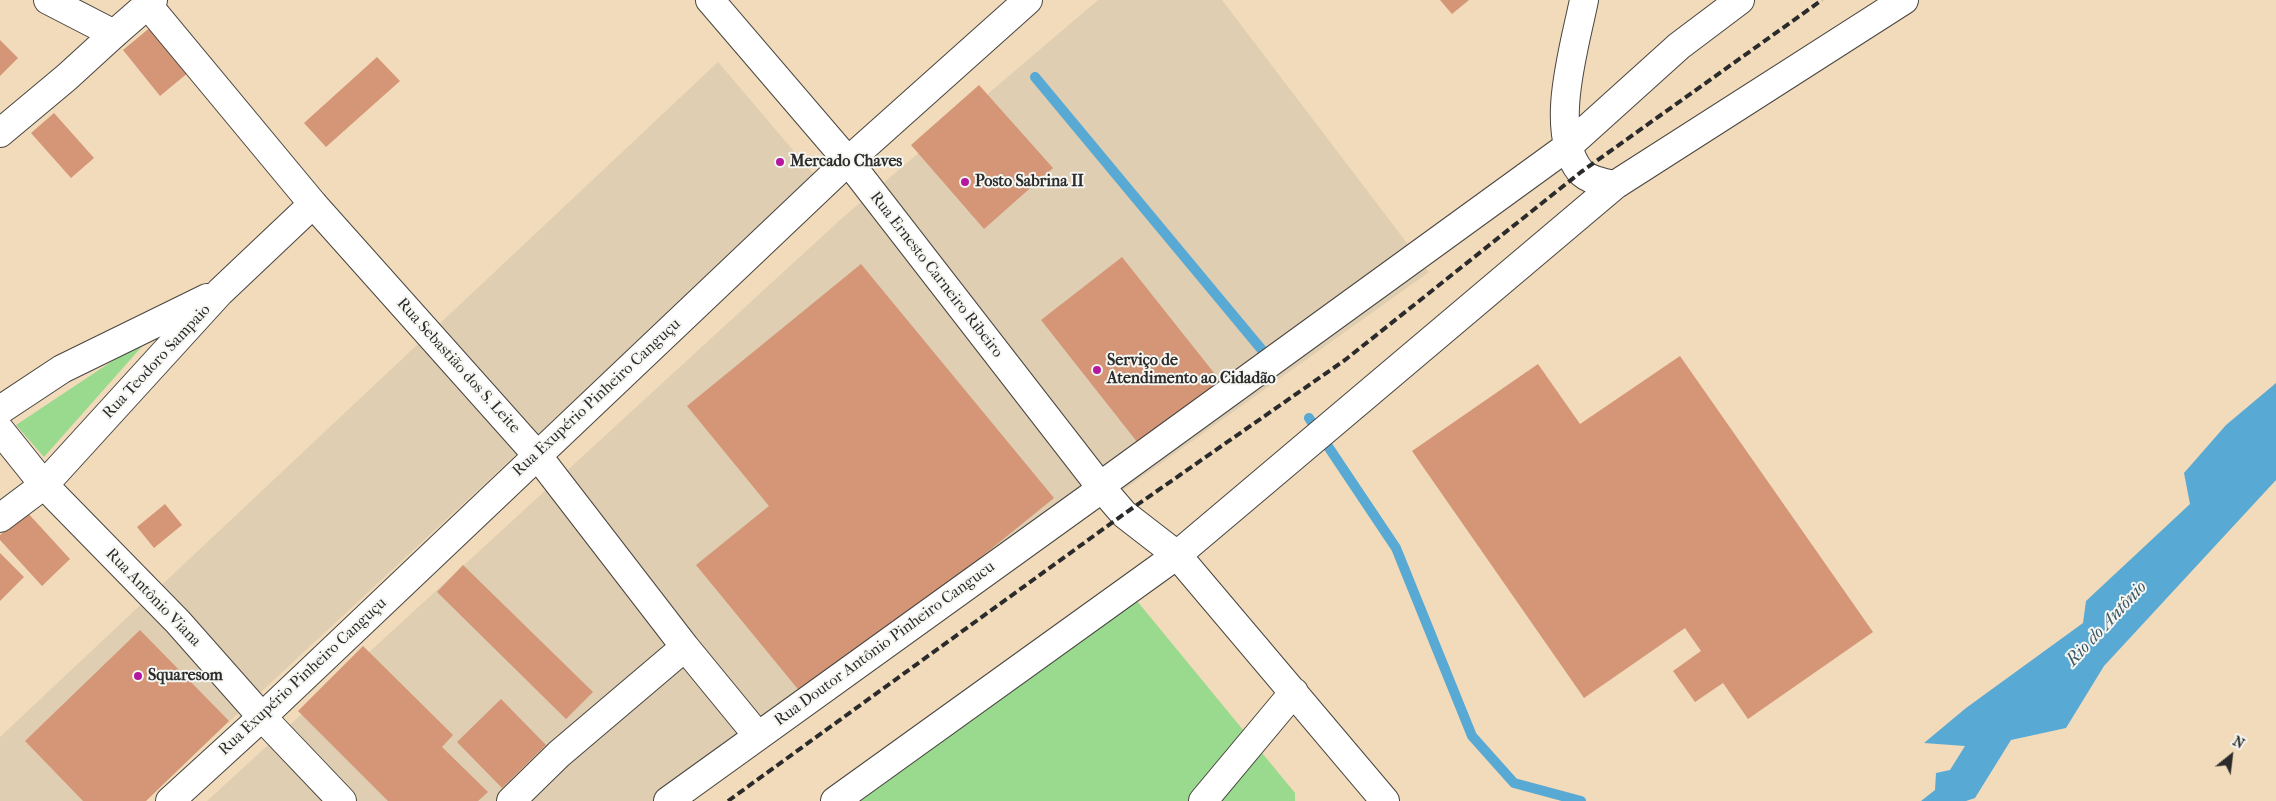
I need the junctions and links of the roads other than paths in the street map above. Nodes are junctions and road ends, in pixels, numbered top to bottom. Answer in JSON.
{"nodes":[{"id":1,"x":48,"y":0,"type":"edge"},
{"id":2,"x":710,"y":0,"type":"edge"},
{"id":3,"x":1584,"y":0,"type":"edge"},
{"id":4,"x":1740,"y":0,"type":"edge"},
{"id":5,"x":1904,"y":0,"type":"edge"},
{"id":6,"x":1027,"y":1,"type":"edge"},
{"id":7,"x":150,"y":2,"type":"edge"},
{"id":8,"x":114,"y":34,"type":"junction"},
{"id":9,"x":0,"y":133,"type":"edge"},
{"id":10,"x":1567,"y":147,"type":"junction"},
{"id":11,"x":848,"y":161,"type":"junction"},
{"id":12,"x":1615,"y":185,"type":"junction"},
{"id":13,"x":313,"y":204,"type":"junction"},
{"id":14,"x":220,"y":292,"type":"junction"},
{"id":15,"x":0,"y":410,"type":"edge"},
{"id":16,"x":0,"y":430,"type":"edge"},
{"id":17,"x":537,"y":455,"type":"junction"},
{"id":18,"x":44,"y":485,"type":"junction"},
{"id":19,"x":1100,"y":486,"type":"junction"},
{"id":20,"x":0,"y":518,"type":"edge"},
{"id":21,"x":1177,"y":555,"type":"junction"},
{"id":22,"x":685,"y":647,"type":"junction"},
{"id":23,"x":1294,"y":692,"type":"junction"},
{"id":24,"x":262,"y":717,"type":"junction"},
{"id":25,"x":758,"y":736,"type":"junction"},
{"id":26,"x":170,"y":801,"type":"edge"},
{"id":27,"x":342,"y":801,"type":"edge"},
{"id":28,"x":511,"y":801,"type":"edge"},
{"id":29,"x":668,"y":801,"type":"edge"},
{"id":30,"x":835,"y":801,"type":"edge"},
{"id":31,"x":1203,"y":801,"type":"edge"},
{"id":32,"x":1385,"y":801,"type":"edge"}],
"edges":[{"from":1,"to":8,"type":"street"},
{"from":2,"to":11,"type":"street","name":"Rua Ernesto Carneiro Ribeiro"},
{"from":3,"to":10,"type":"street"},
{"from":4,"to":10,"type":"street","name":"Rua Doutor Antônio Pinheiro Cangucu"},
{"from":5,"to":12,"type":"street"},
{"from":6,"to":11,"type":"street","name":"Rua Exupério Pinheiro Canguçu"},
{"from":7,"to":8,"type":"street"},
{"from":7,"to":13,"type":"street","name":"Rua Sebastião dos S. Leite"},
{"from":8,"to":9,"type":"street"},
{"from":10,"to":12,"type":"street"},
{"from":10,"to":19,"type":"street","name":"Rua Doutor Antônio Pinheiro Cangucu"},
{"from":11,"to":17,"type":"street","name":"Rua Exupério Pinheiro Canguçu"},
{"from":11,"to":19,"type":"street","name":"Rua Ernesto Carneiro Ribeiro"},
{"from":12,"to":21,"type":"street"},
{"from":13,"to":14,"type":"street","name":"Rua Teodoro Sampaio"},
{"from":13,"to":17,"type":"street","name":"Rua Sebastião dos S. Leite"},
{"from":14,"to":15,"type":"street"},
{"from":14,"to":18,"type":"street","name":"Rua Teodoro Sampaio"},
{"from":16,"to":18,"type":"street","name":"Rua Antônio Viana"},
{"from":17,"to":22,"type":"street","name":"Rua Sebastião dos S. Leite"},
{"from":17,"to":24,"type":"street","name":"Rua Exupério Pinheiro Canguçu"},
{"from":18,"to":20,"type":"street","name":"Rua Teodoro Sampaio"},
{"from":18,"to":24,"type":"street","name":"Rua Antônio Viana"},
{"from":19,"to":21,"type":"street","name":"Rua Ernesto Carneiro Ribeiro"},
{"from":19,"to":25,"type":"street","name":"Rua Doutor Antônio Pinheiro Cangucu"},
{"from":21,"to":23,"type":"street","name":"Rua Ernesto Carneiro Ribeiro"},
{"from":21,"to":30,"type":"street"},
{"from":22,"to":25,"type":"street","name":"Rua Sebastião dos S. Leite"},
{"from":22,"to":28,"type":"street"},
{"from":23,"to":31,"type":"street"},
{"from":23,"to":32,"type":"street","name":"Rua Ernesto Carneiro Ribeiro"},
{"from":24,"to":26,"type":"street","name":"Rua Exupério Pinheiro Canguçu"},
{"from":24,"to":27,"type":"street","name":"Rua Antônio Viana"},
{"from":25,"to":29,"type":"street","name":"Rua Doutor Antônio Pinheiro Cangucu"}]}
